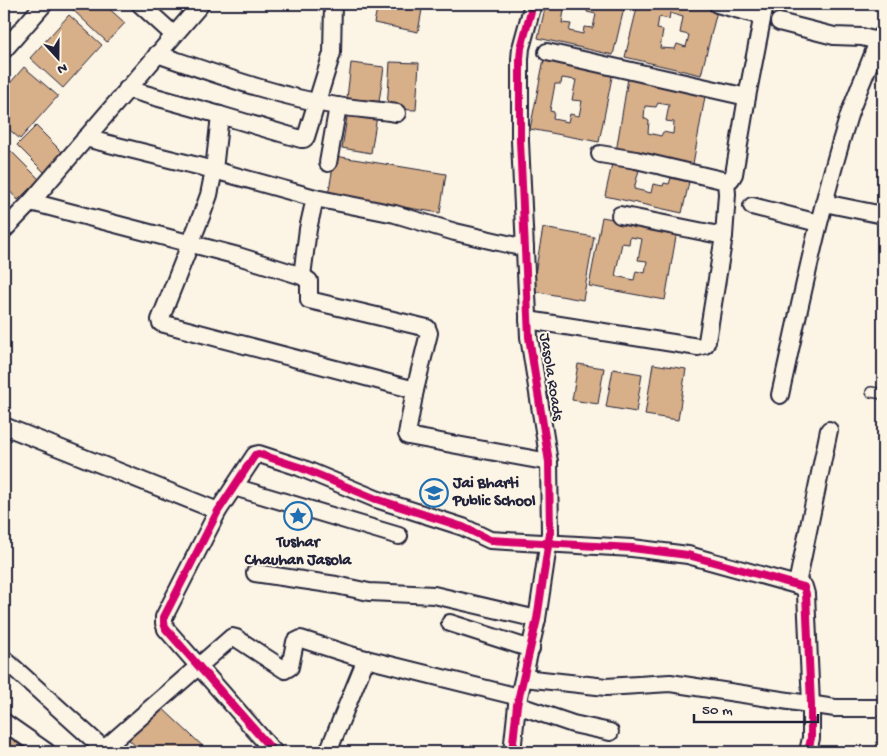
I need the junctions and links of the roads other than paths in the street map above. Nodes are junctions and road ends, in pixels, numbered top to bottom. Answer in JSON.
{"nodes":[{"id":1,"x":44,"y":4,"type":"edge"},
{"id":2,"x":140,"y":4,"type":"edge"},
{"id":3,"x":201,"y":4,"type":"edge"},
{"id":4,"x":333,"y":4,"type":"edge"},
{"id":5,"x":532,"y":4,"type":"edge"},
{"id":6,"x":717,"y":4,"type":"edge"},
{"id":7,"x":763,"y":10,"type":"edge"},
{"id":8,"x":779,"y":22,"type":"dead end"},
{"id":9,"x":174,"y":34,"type":"junction"},
{"id":10,"x":881,"y":37,"type":"edge"},
{"id":11,"x":4,"y":50,"type":"edge"},
{"id":12,"x":547,"y":52,"type":"dead end"},
{"id":13,"x":157,"y":54,"type":"junction"},
{"id":14,"x":127,"y":89,"type":"junction"},
{"id":15,"x":746,"y":97,"type":"junction"},
{"id":16,"x":316,"y":102,"type":"junction"},
{"id":17,"x":338,"y":106,"type":"junction"},
{"id":18,"x":397,"y":112,"type":"dead end"},
{"id":19,"x":220,"y":115,"type":"junction"},
{"id":20,"x":85,"y":138,"type":"junction"},
{"id":21,"x":600,"y":154,"type":"dead end"},
{"id":22,"x":328,"y":163,"type":"dead end"},
{"id":23,"x":214,"y":170,"type":"junction"},
{"id":24,"x":726,"y":181,"type":"junction"},
{"id":25,"x":315,"y":198,"type":"junction"},
{"id":26,"x":31,"y":202,"type":"junction"},
{"id":27,"x":824,"y":203,"type":"junction"},
{"id":28,"x":752,"y":206,"type":"dead end"},
{"id":29,"x":620,"y":215,"type":"dead end"},
{"id":30,"x":883,"y":215,"type":"edge"},
{"id":31,"x":818,"y":223,"type":"junction"},
{"id":32,"x":4,"y":230,"type":"edge"},
{"id":33,"x":724,"y":236,"type":"junction"},
{"id":34,"x":190,"y":244,"type":"junction"},
{"id":35,"x":525,"y":248,"type":"junction"},
{"id":36,"x":302,"y":276,"type":"junction"},
{"id":37,"x":528,"y":320,"type":"junction"},
{"id":38,"x":414,"y":390,"type":"junction"},
{"id":39,"x":871,"y":392,"type":"dead end"},
{"id":40,"x":883,"y":394,"type":"edge"},
{"id":41,"x":780,"y":395,"type":"dead end"},
{"id":42,"x":4,"y":426,"type":"edge"},
{"id":43,"x":829,"y":430,"type":"dead end"},
{"id":44,"x":549,"y":462,"type":"junction"},
{"id":45,"x":234,"y":487,"type":"junction"},
{"id":46,"x":218,"y":511,"type":"junction"},
{"id":47,"x":399,"y":536,"type":"dead end"},
{"id":48,"x":548,"y":545,"type":"junction"},
{"id":49,"x":255,"y":573,"type":"dead end"},
{"id":50,"x":797,"y":584,"type":"junction"},
{"id":51,"x":537,"y":619,"type":"junction"},
{"id":52,"x":450,"y":623,"type":"dead end"},
{"id":53,"x":532,"y":649,"type":"junction"},
{"id":54,"x":4,"y":659,"type":"edge"},
{"id":55,"x":366,"y":659,"type":"junction"},
{"id":56,"x":199,"y":666,"type":"junction"},
{"id":57,"x":524,"y":678,"type":"junction"},
{"id":58,"x":518,"y":701,"type":"junction"},
{"id":59,"x":811,"y":704,"type":"junction"},
{"id":60,"x":883,"y":708,"type":"edge"},
{"id":61,"x":4,"y":722,"type":"edge"},
{"id":62,"x":610,"y":732,"type":"dead end"},
{"id":63,"x":105,"y":750,"type":"edge"},
{"id":64,"x":47,"y":752,"type":"edge"},
{"id":65,"x":274,"y":752,"type":"edge"},
{"id":66,"x":329,"y":752,"type":"edge"},
{"id":67,"x":512,"y":752,"type":"edge"},
{"id":68,"x":808,"y":752,"type":"edge"}],
"edges":[{"from":1,"to":11,"type":"street"},
{"from":2,"to":9,"type":"street"},
{"from":3,"to":9,"type":"street"},
{"from":4,"to":16,"type":"street"},
{"from":5,"to":35,"type":"street","name":"Jasola Roads"},
{"from":6,"to":7,"type":"street"},
{"from":7,"to":15,"type":"street"},
{"from":8,"to":10,"type":"street"},
{"from":9,"to":13,"type":"street"},
{"from":10,"to":27,"type":"street"},
{"from":12,"to":15,"type":"street"},
{"from":13,"to":14,"type":"street"},
{"from":13,"to":16,"type":"street"},
{"from":14,"to":19,"type":"street"},
{"from":14,"to":20,"type":"street"},
{"from":15,"to":24,"type":"street"},
{"from":16,"to":17,"type":"street"},
{"from":16,"to":19,"type":"street"},
{"from":17,"to":18,"type":"street"},
{"from":17,"to":22,"type":"street"},
{"from":19,"to":23,"type":"street"},
{"from":20,"to":23,"type":"street"},
{"from":20,"to":26,"type":"street"},
{"from":21,"to":24,"type":"street"},
{"from":23,"to":25,"type":"street"},
{"from":23,"to":34,"type":"street"},
{"from":24,"to":33,"type":"street"},
{"from":25,"to":35,"type":"street"},
{"from":25,"to":36,"type":"street"},
{"from":26,"to":32,"type":"street"},
{"from":26,"to":34,"type":"street"},
{"from":27,"to":30,"type":"street"},
{"from":27,"to":31,"type":"street"},
{"from":28,"to":31,"type":"street"},
{"from":29,"to":33,"type":"street"},
{"from":31,"to":41,"type":"street"},
{"from":33,"to":37,"type":"street"},
{"from":34,"to":36,"type":"street"},
{"from":34,"to":38,"type":"street"},
{"from":35,"to":37,"type":"street","name":"Jasola Roads"},
{"from":36,"to":38,"type":"street"},
{"from":37,"to":44,"type":"street","name":"Jasola Roads"},
{"from":38,"to":44,"type":"street"},
{"from":39,"to":40,"type":"lane"},
{"from":42,"to":46,"type":"street"},
{"from":43,"to":50,"type":"street"},
{"from":44,"to":48,"type":"street","name":"Jasola Roads"},
{"from":45,"to":46,"type":"street"},
{"from":45,"to":47,"type":"street"},
{"from":45,"to":48,"type":"street"},
{"from":46,"to":56,"type":"street"},
{"from":48,"to":50,"type":"street"},
{"from":48,"to":51,"type":"street","name":"Jasola Roads"},
{"from":49,"to":51,"type":"street"},
{"from":50,"to":59,"type":"street"},
{"from":51,"to":53,"type":"street","name":"Jasola Roads"},
{"from":52,"to":53,"type":"street"},
{"from":53,"to":57,"type":"street","name":"Jasola Roads"},
{"from":54,"to":63,"type":"street"},
{"from":55,"to":56,"type":"street"},
{"from":55,"to":58,"type":"street"},
{"from":55,"to":66,"type":"street"},
{"from":56,"to":63,"type":"street"},
{"from":56,"to":65,"type":"street"},
{"from":57,"to":58,"type":"street","name":"Jasola Roads"},
{"from":57,"to":59,"type":"street"},
{"from":58,"to":62,"type":"street"},
{"from":58,"to":67,"type":"street","name":"Jasola Roads"},
{"from":59,"to":60,"type":"street"},
{"from":59,"to":68,"type":"street"},
{"from":61,"to":64,"type":"street"}]}
